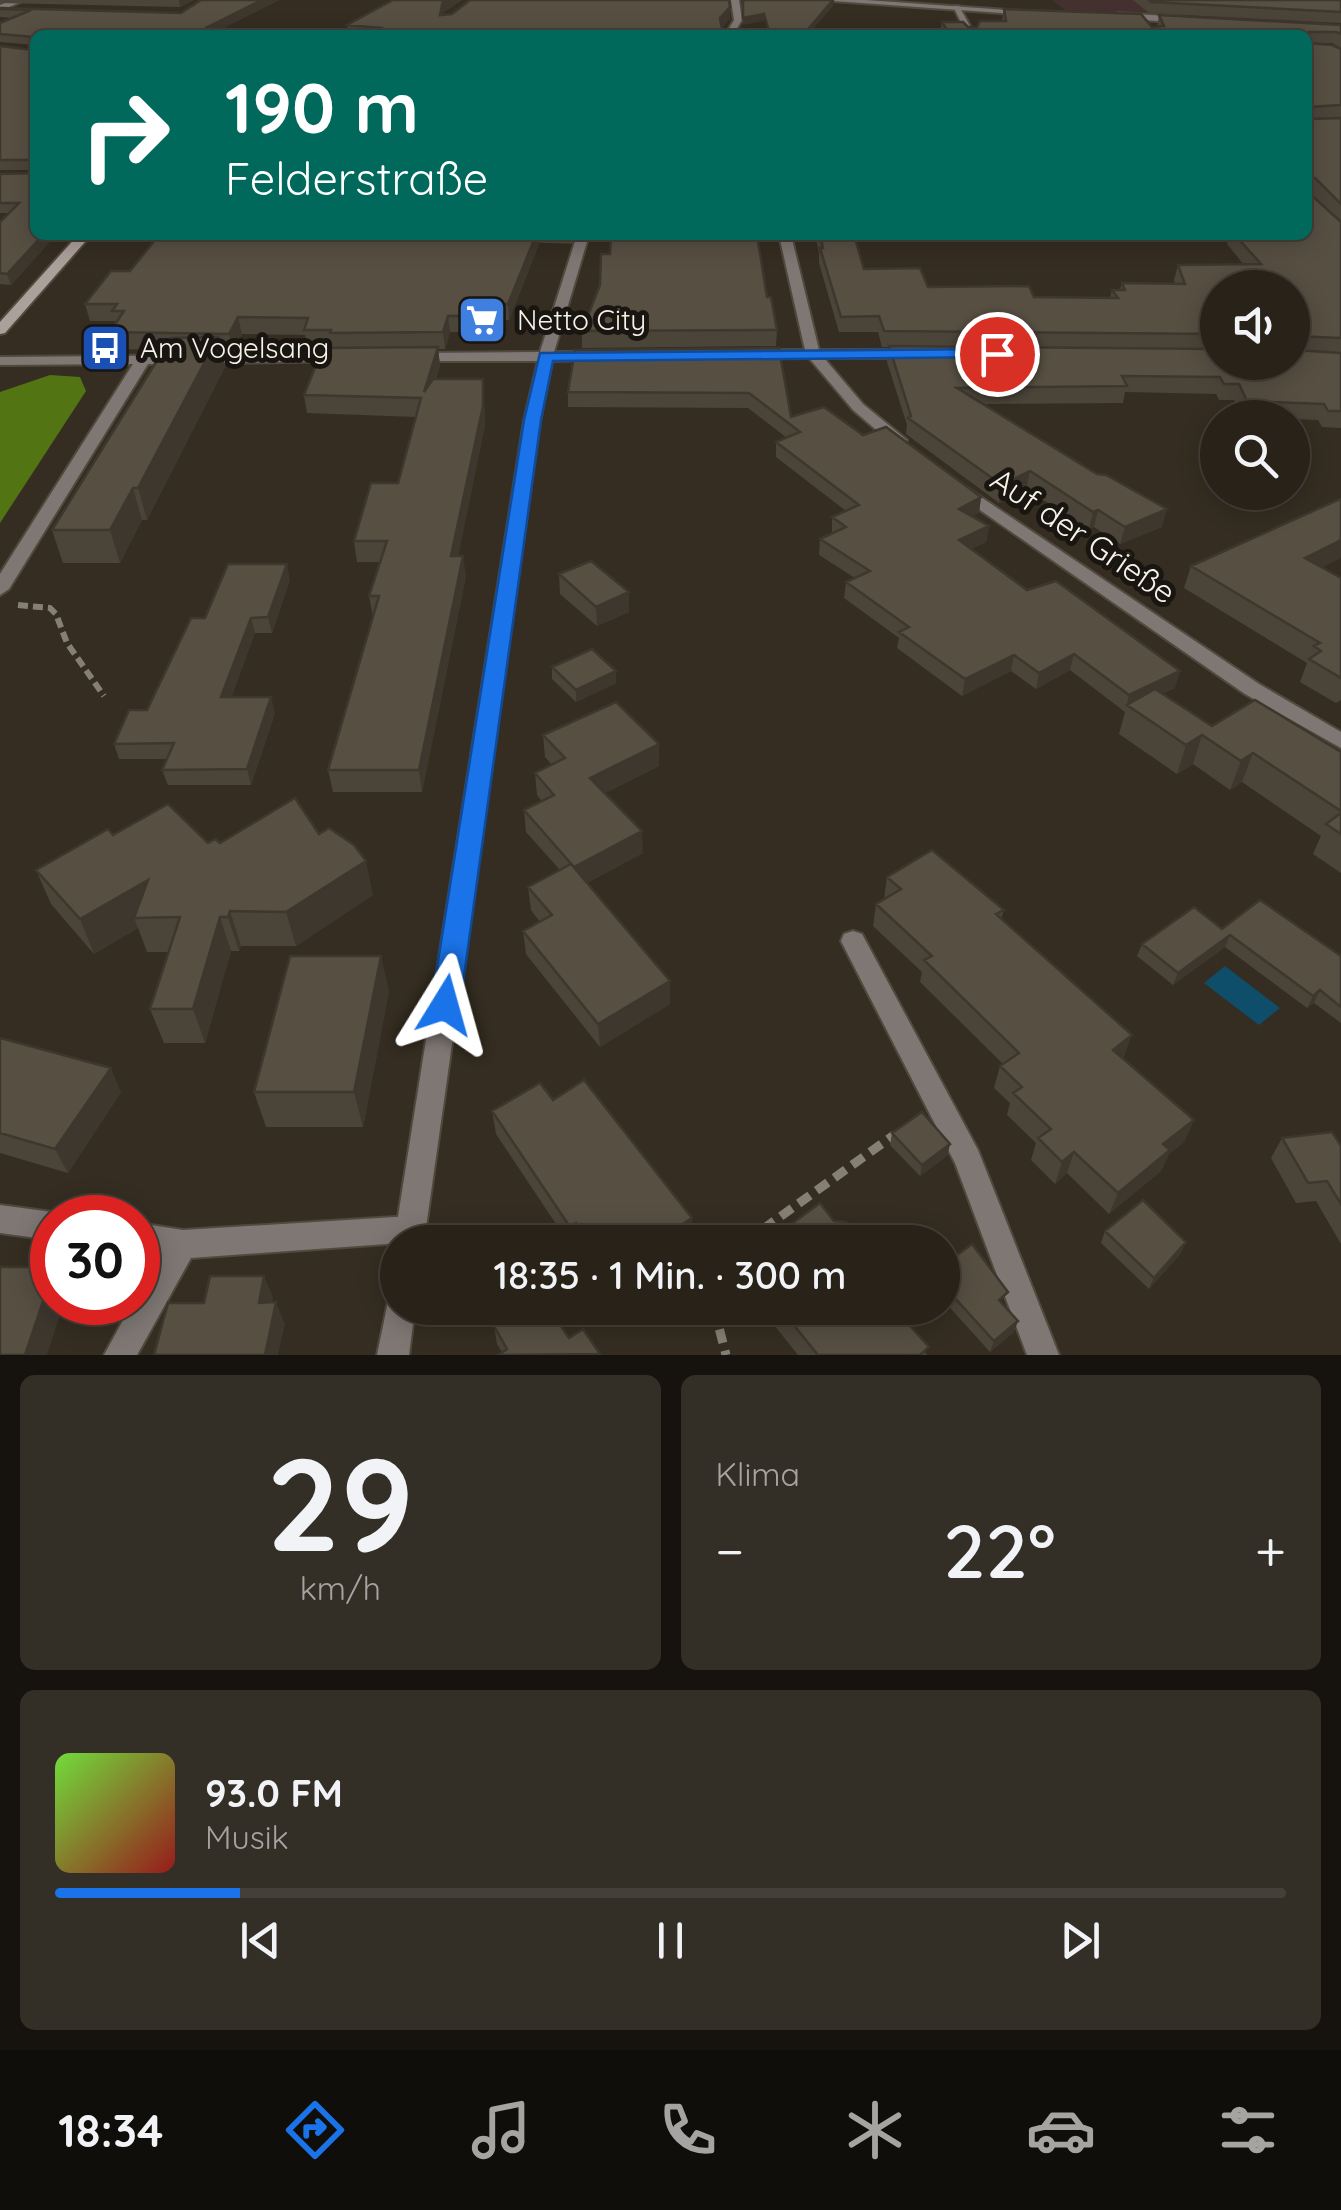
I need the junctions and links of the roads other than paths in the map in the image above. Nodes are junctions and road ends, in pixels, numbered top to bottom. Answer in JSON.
{"nodes":[{"id":1,"x":21,"y":0,"type":"edge"},
{"id":2,"x":734,"y":0,"type":"edge"},
{"id":3,"x":822,"y":0,"type":"edge"},
{"id":4,"x":956,"y":8,"type":"junction"},
{"id":5,"x":0,"y":9,"type":"edge"},
{"id":6,"x":15,"y":12,"type":"edge"},
{"id":7,"x":1048,"y":12,"type":"edge"},
{"id":8,"x":1102,"y":16,"type":"edge"},
{"id":9,"x":1139,"y":18,"type":"junction"},
{"id":10,"x":1194,"y":21,"type":"edge"},
{"id":11,"x":1147,"y":26,"type":"edge"},
{"id":12,"x":732,"y":30,"type":"edge"},
{"id":13,"x":968,"y":30,"type":"edge"},
{"id":14,"x":81,"y":240,"type":"edge"},
{"id":15,"x":581,"y":240,"type":"edge"},
{"id":16,"x":786,"y":240,"type":"edge"},
{"id":17,"x":0,"y":330,"type":"edge"},
{"id":18,"x":737,"y":354,"type":"edge"},
{"id":19,"x":813,"y":354,"type":"junction"},
{"id":20,"x":942,"y":354,"type":"edge"},
{"id":21,"x":546,"y":356,"type":"junction"},
{"id":22,"x":622,"y":356,"type":"edge"},
{"id":23,"x":400,"y":357,"type":"edge"},
{"id":24,"x":363,"y":358,"type":"edge"},
{"id":25,"x":143,"y":360,"type":"junction"},
{"id":26,"x":0,"y":361,"type":"edge"},
{"id":27,"x":916,"y":456,"type":"edge"},
{"id":28,"x":947,"y":480,"type":"edge"},
{"id":29,"x":0,"y":589,"type":"edge"},
{"id":30,"x":1341,"y":741,"type":"edge"},
{"id":31,"x":852,"y":941,"type":"dead end"},
{"id":32,"x":0,"y":1219,"type":"edge"},
{"id":33,"x":30,"y":1223,"type":"edge"},
{"id":34,"x":412,"y":1225,"type":"edge"},
{"id":35,"x":380,"y":1237,"type":"edge"},
{"id":36,"x":160,"y":1241,"type":"edge"},
{"id":37,"x":183,"y":1244,"type":"junction"},
{"id":38,"x":397,"y":1325,"type":"edge"},
{"id":39,"x":120,"y":1355,"type":"edge"},
{"id":40,"x":393,"y":1355,"type":"edge"},
{"id":41,"x":1043,"y":1355,"type":"edge"}],
"edges":[{"from":1,"to":5,"type":"street"},
{"from":2,"to":12,"type":"street"},
{"from":3,"to":4,"type":"street"},
{"from":4,"to":7,"type":"street"},
{"from":4,"to":13,"type":"street"},
{"from":5,"to":6,"type":"street"},
{"from":8,"to":9,"type":"street"},
{"from":9,"to":10,"type":"street"},
{"from":9,"to":11,"type":"street"},
{"from":14,"to":17,"type":"main road"},
{"from":15,"to":21,"type":"street"},
{"from":16,"to":19,"type":"street"},
{"from":18,"to":19,"type":"street"},
{"from":19,"to":20,"type":"street"},
{"from":19,"to":27,"type":"street"},
{"from":21,"to":22,"type":"street"},
{"from":21,"to":23,"type":"street"},
{"from":21,"to":34,"type":"street"},
{"from":24,"to":25,"type":"street"},
{"from":25,"to":26,"type":"street"},
{"from":25,"to":29,"type":"street"},
{"from":28,"to":30,"type":"street","name":"Auf der Grieße"},
{"from":31,"to":41,"type":"street"},
{"from":32,"to":33,"type":"street"},
{"from":35,"to":37,"type":"street"},
{"from":36,"to":37,"type":"street"},
{"from":37,"to":39,"type":"street"},
{"from":38,"to":40,"type":"street"}]}
